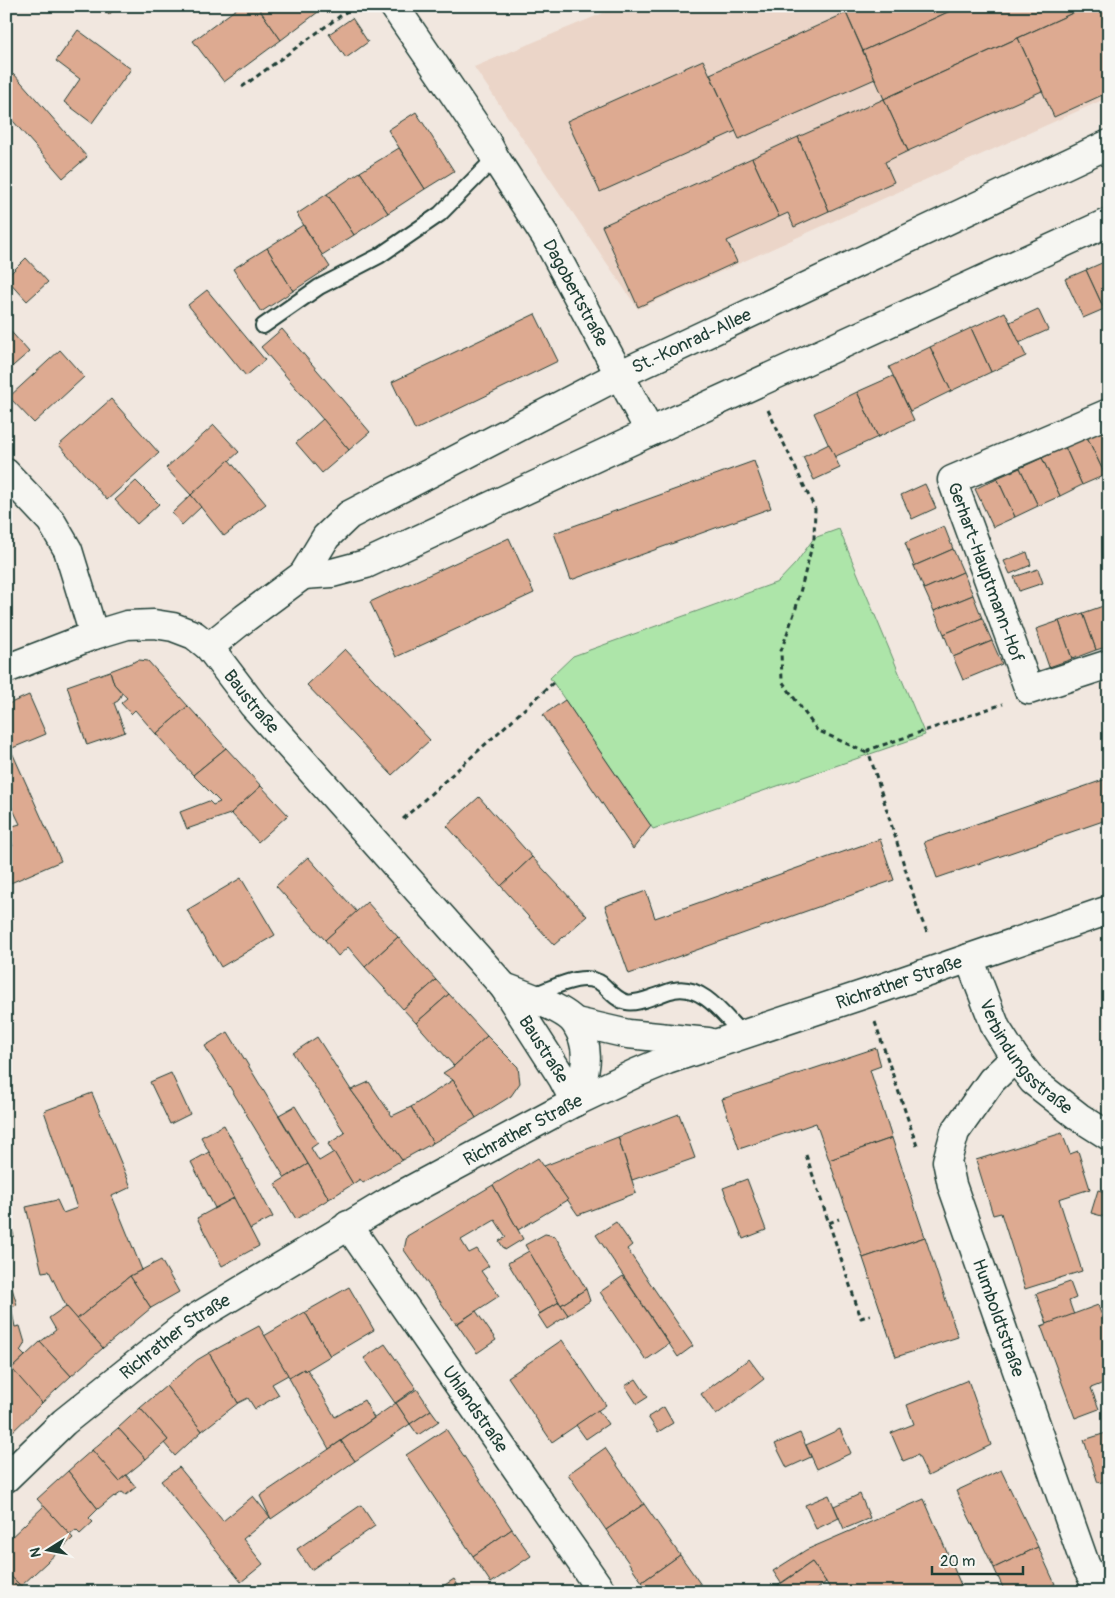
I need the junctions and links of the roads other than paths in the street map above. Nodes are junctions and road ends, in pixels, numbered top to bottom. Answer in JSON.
{"nodes":[{"id":1,"x":394,"y":6,"type":"edge"},
{"id":2,"x":1109,"y":144,"type":"edge"},
{"id":3,"x":495,"y":158,"type":"junction"},
{"id":4,"x":1109,"y":222,"type":"edge"},
{"id":5,"x":263,"y":326,"type":"dead end"},
{"id":6,"x":621,"y":374,"type":"junction"},
{"id":7,"x":1109,"y":413,"type":"edge"},
{"id":8,"x":650,"y":432,"type":"junction"},
{"id":9,"x":6,"y":474,"type":"edge"},
{"id":10,"x":303,"y":575,"type":"junction"},
{"id":11,"x":94,"y":635,"type":"junction"},
{"id":12,"x":208,"y":647,"type":"junction"},
{"id":13,"x":1109,"y":664,"type":"edge"},
{"id":14,"x":6,"y":669,"type":"edge"},
{"id":15,"x":1109,"y":910,"type":"edge"},
{"id":16,"x":969,"y":958,"type":"junction"},
{"id":17,"x":504,"y":986,"type":"junction"},
{"id":18,"x":529,"y":996,"type":"junction"},
{"id":19,"x":576,"y":1022,"type":"junction"},
{"id":20,"x":731,"y":1038,"type":"junction"},
{"id":21,"x":1015,"y":1058,"type":"junction"},
{"id":22,"x":575,"y":1102,"type":"junction"},
{"id":23,"x":1109,"y":1136,"type":"edge"},
{"id":24,"x":348,"y":1225,"type":"junction"},
{"id":25,"x":6,"y":1478,"type":"edge"},
{"id":26,"x":602,"y":1592,"type":"edge"},
{"id":27,"x":1100,"y":1592,"type":"edge"}],
"edges":[{"from":1,"to":3,"type":"street","name":"Dagobertstraße"},
{"from":2,"to":6,"type":"street","name":"St.-Konrad-Allee"},
{"from":3,"to":5,"type":"lane"},
{"from":3,"to":6,"type":"street","name":"Dagobertstraße"},
{"from":4,"to":8,"type":"street"},
{"from":6,"to":8,"type":"street","name":"Dagobertstraße"},
{"from":6,"to":10,"type":"street","name":"St.-Konrad-Allee"},
{"from":7,"to":13,"type":"street","name":"Gerhart-Hauptmann-Hof"},
{"from":8,"to":10,"type":"street"},
{"from":9,"to":11,"type":"street"},
{"from":10,"to":12,"type":"street","name":"St.-Konrad-Allee"},
{"from":11,"to":12,"type":"street","name":"Baustraße"},
{"from":11,"to":14,"type":"street","name":"Baustraße"},
{"from":12,"to":17,"type":"street","name":"Baustraße"},
{"from":15,"to":16,"type":"street","name":"Richrather Straße"},
{"from":16,"to":20,"type":"street","name":"Richrather Straße"},
{"from":16,"to":21,"type":"street","name":"Verbindungsstraße"},
{"from":17,"to":18,"type":"street","name":"Baustraße"},
{"from":17,"to":22,"type":"street","name":"Baustraße"},
{"from":18,"to":19,"type":"street","name":"Baustraße"},
{"from":18,"to":20,"type":"lane"},
{"from":19,"to":20,"type":"street"},
{"from":19,"to":22,"type":"street","name":"Baustraße"},
{"from":20,"to":22,"type":"street","name":"Richrather Straße"},
{"from":21,"to":23,"type":"street","name":"Verbindungsstraße"},
{"from":21,"to":27,"type":"street","name":"Humboldtstraße"},
{"from":22,"to":24,"type":"street","name":"Richrather Straße"},
{"from":24,"to":25,"type":"street","name":"Richrather Straße"},
{"from":24,"to":26,"type":"street","name":"Uhlandstraße"}]}
